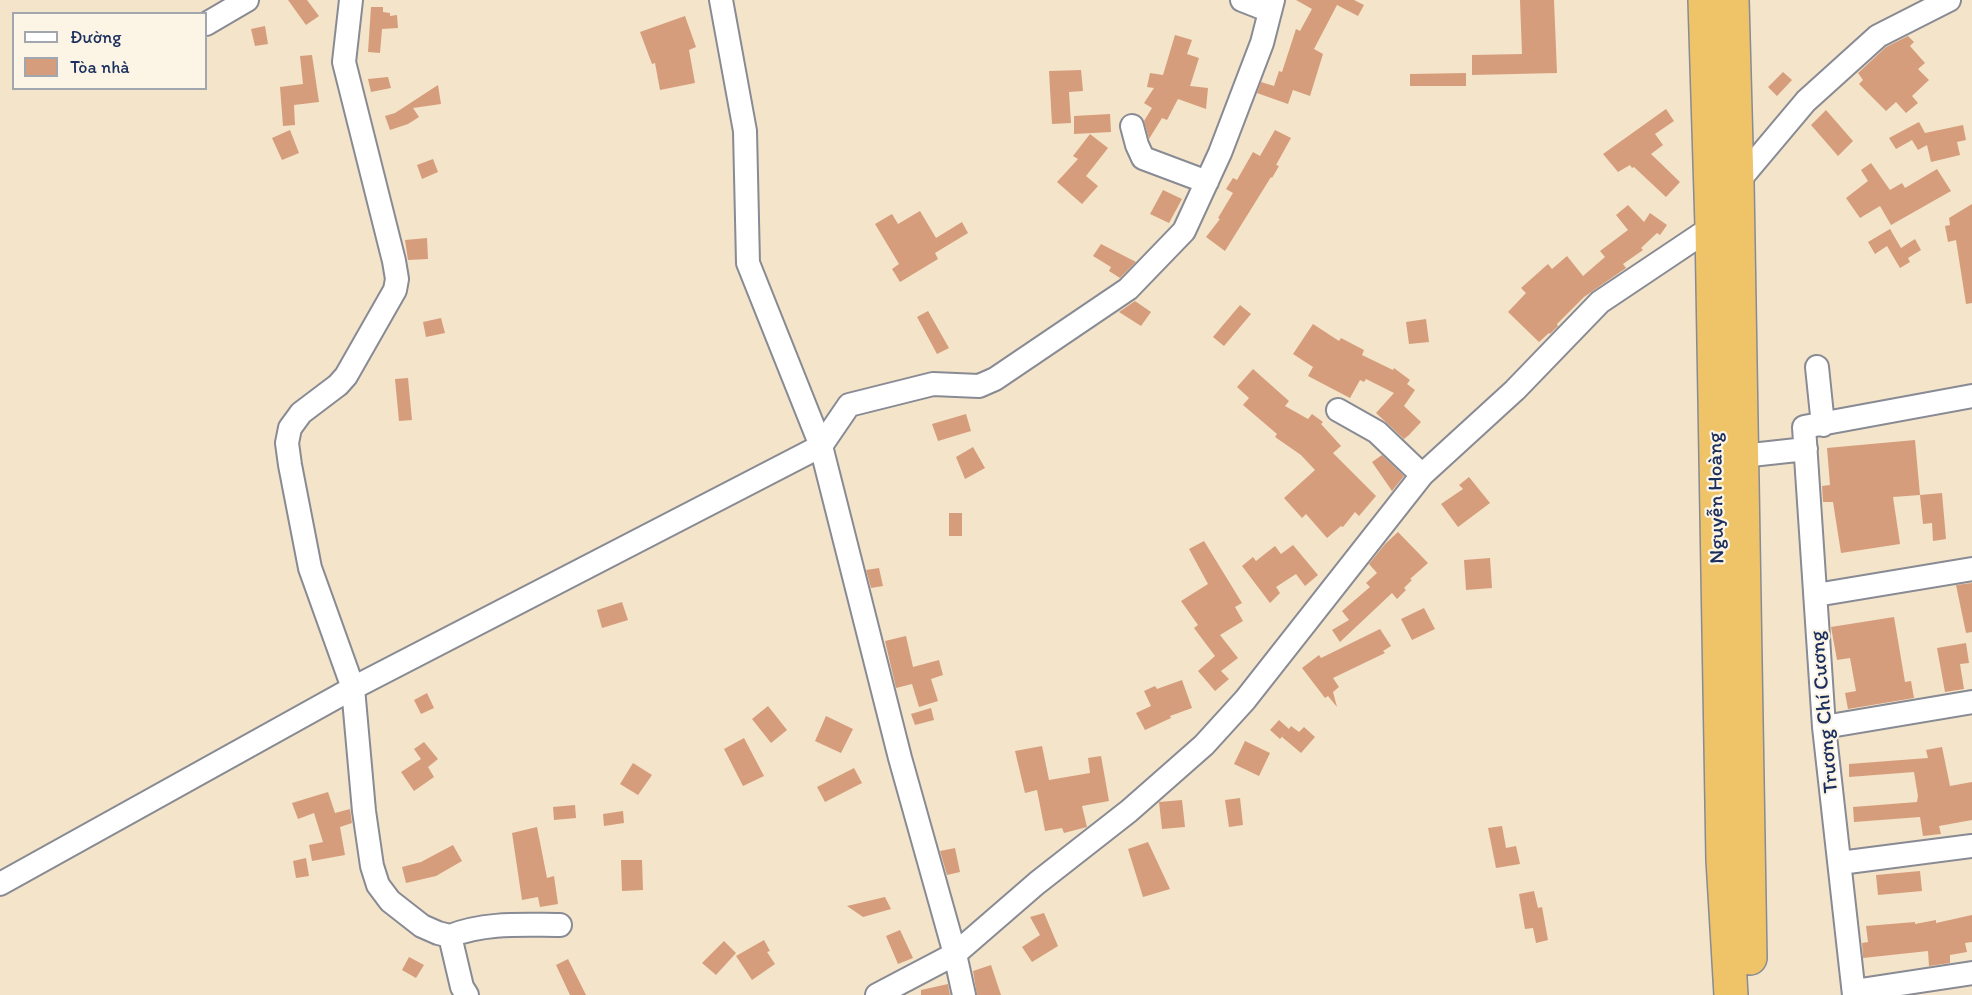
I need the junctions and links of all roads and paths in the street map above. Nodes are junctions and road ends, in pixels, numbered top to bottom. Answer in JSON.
{"nodes":[{"id":1,"x":247,"y":0,"type":"edge"},
{"id":2,"x":351,"y":0,"type":"edge"},
{"id":3,"x":722,"y":0,"type":"edge"},
{"id":4,"x":1242,"y":0,"type":"edge"},
{"id":5,"x":1705,"y":0,"type":"edge"},
{"id":6,"x":1732,"y":0,"type":"edge"},
{"id":7,"x":1949,"y":0,"type":"edge"},
{"id":8,"x":1272,"y":5,"type":"edge"},
{"id":9,"x":207,"y":23,"type":"edge"},
{"id":10,"x":1132,"y":126,"type":"dead end"},
{"id":11,"x":1207,"y":182,"type":"junction"},
{"id":12,"x":1737,"y":183,"type":"junction"},
{"id":13,"x":1712,"y":227,"type":"junction"},
{"id":14,"x":1817,"y":367,"type":"dead end"},
{"id":15,"x":1972,"y":396,"type":"edge"},
{"id":16,"x":1338,"y":410,"type":"dead end"},
{"id":17,"x":1811,"y":434,"type":"junction"},
{"id":18,"x":821,"y":446,"type":"junction"},
{"id":19,"x":1742,"y":456,"type":"junction"},
{"id":20,"x":1422,"y":475,"type":"junction"},
{"id":21,"x":1972,"y":569,"type":"edge"},
{"id":22,"x":1816,"y":595,"type":"junction"},
{"id":23,"x":354,"y":688,"type":"junction"},
{"id":24,"x":1972,"y":702,"type":"edge"},
{"id":25,"x":1824,"y":727,"type":"junction"},
{"id":26,"x":1972,"y":846,"type":"edge"},
{"id":27,"x":1839,"y":863,"type":"junction"},
{"id":28,"x":0,"y":884,"type":"edge"},
{"id":29,"x":560,"y":925,"type":"dead end"},
{"id":30,"x":450,"y":936,"type":"junction"},
{"id":31,"x":955,"y":954,"type":"junction"},
{"id":32,"x":1972,"y":973,"type":"edge"},
{"id":33,"x":1854,"y":993,"type":"edge"},
{"id":34,"x":467,"y":995,"type":"edge"},
{"id":35,"x":877,"y":995,"type":"edge"},
{"id":36,"x":964,"y":995,"type":"edge"},
{"id":37,"x":1731,"y":995,"type":"edge"},
{"id":38,"x":1751,"y":995,"type":"edge"}],
"edges":[{"from":1,"to":9,"type":"street"},
{"from":2,"to":23,"type":"street"},
{"from":3,"to":18,"type":"street"},
{"from":4,"to":8,"type":"street"},
{"from":5,"to":13,"type":"highway","name":"Nguyễn Hoàng"},
{"from":6,"to":12,"type":"highway","name":"Nguyễn Hoàng"},
{"from":7,"to":12,"type":"street"},
{"from":8,"to":11,"type":"street"},
{"from":10,"to":11,"type":"street"},
{"from":11,"to":18,"type":"street"},
{"from":12,"to":19,"type":"highway","name":"Nguyễn Hoàng"},
{"from":13,"to":20,"type":"street"},
{"from":13,"to":37,"type":"highway","name":"Nguyễn Hoàng"},
{"from":14,"to":17,"type":"street","name":"Trương Chí Cương"},
{"from":15,"to":17,"type":"street"},
{"from":16,"to":20,"type":"street"},
{"from":17,"to":19,"type":"street"},
{"from":17,"to":22,"type":"street","name":"Trương Chí Cương"},
{"from":18,"to":23,"type":"street"},
{"from":18,"to":31,"type":"street"},
{"from":19,"to":38,"type":"highway","name":"Nguyễn Hoàng"},
{"from":20,"to":31,"type":"street"},
{"from":21,"to":22,"type":"street"},
{"from":22,"to":25,"type":"street","name":"Trương Chí Cương"},
{"from":23,"to":28,"type":"street"},
{"from":23,"to":30,"type":"street"},
{"from":24,"to":25,"type":"street"},
{"from":25,"to":27,"type":"street","name":"Trương Chí Cương"},
{"from":26,"to":27,"type":"street"},
{"from":27,"to":33,"type":"street","name":"Trương Chí Cương"},
{"from":29,"to":30,"type":"street"},
{"from":30,"to":34,"type":"street"},
{"from":31,"to":35,"type":"street"},
{"from":31,"to":36,"type":"street"},
{"from":32,"to":33,"type":"street"}]}
